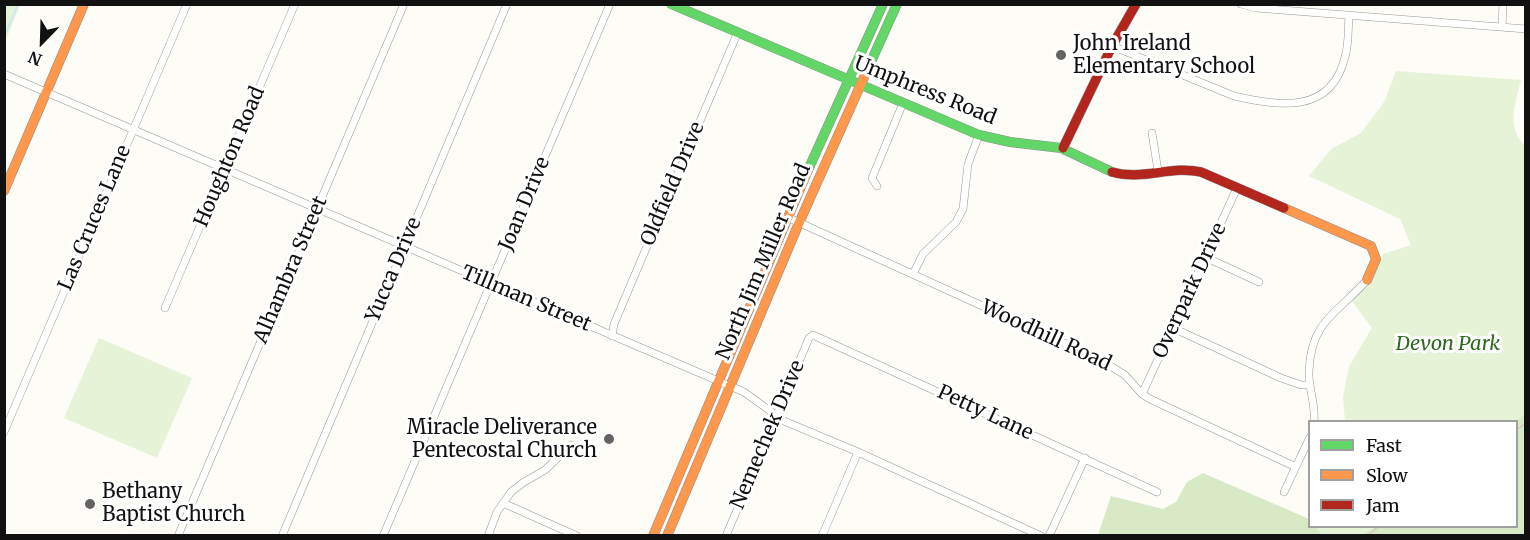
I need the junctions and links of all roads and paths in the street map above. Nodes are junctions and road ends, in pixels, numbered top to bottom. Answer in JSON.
{"nodes":[{"id":1,"x":84,"y":4,"type":"edge"},
{"id":2,"x":187,"y":4,"type":"edge"},
{"id":3,"x":295,"y":4,"type":"edge"},
{"id":4,"x":404,"y":4,"type":"edge"},
{"id":5,"x":507,"y":4,"type":"edge"},
{"id":6,"x":610,"y":4,"type":"edge"},
{"id":7,"x":671,"y":4,"type":"edge"},
{"id":8,"x":883,"y":4,"type":"edge"},
{"id":9,"x":897,"y":4,"type":"edge"},
{"id":10,"x":1136,"y":4,"type":"edge"},
{"id":11,"x":1241,"y":4,"type":"edge"},
{"id":12,"x":1503,"y":4,"type":"edge"},
{"id":13,"x":1349,"y":15,"type":"junction"},
{"id":14,"x":1502,"y":27,"type":"junction"},
{"id":15,"x":1526,"y":29,"type":"edge"},
{"id":16,"x":737,"y":34,"type":"junction"},
{"id":17,"x":1112,"y":46,"type":"junction"},
{"id":18,"x":4,"y":74,"type":"edge"},
{"id":19,"x":849,"y":80,"type":"junction"},
{"id":20,"x":861,"y":84,"type":"junction"},
{"id":21,"x":47,"y":92,"type":"junction"},
{"id":22,"x":903,"y":103,"type":"junction"},
{"id":23,"x":133,"y":130,"type":"junction"},
{"id":24,"x":1152,"y":134,"type":"dead end"},
{"id":25,"x":979,"y":135,"type":"junction"},
{"id":26,"x":1063,"y":148,"type":"junction"},
{"id":27,"x":225,"y":170,"type":"junction"},
{"id":28,"x":1158,"y":171,"type":"junction"},
{"id":29,"x":877,"y":186,"type":"dead end"},
{"id":30,"x":1237,"y":188,"type":"junction"},
{"id":31,"x":4,"y":191,"type":"edge"},
{"id":32,"x":316,"y":209,"type":"junction"},
{"id":33,"x":787,"y":217,"type":"junction"},
{"id":34,"x":799,"y":223,"type":"junction"},
{"id":35,"x":404,"y":247,"type":"junction"},
{"id":36,"x":1205,"y":257,"type":"junction"},
{"id":37,"x":913,"y":274,"type":"junction"},
{"id":38,"x":1367,"y":280,"type":"joint"},
{"id":39,"x":1259,"y":282,"type":"dead end"},
{"id":40,"x":491,"y":284,"type":"junction"},
{"id":41,"x":165,"y":308,"type":"dead end"},
{"id":42,"x":1173,"y":328,"type":"junction"},
{"id":43,"x":612,"y":336,"type":"junction"},
{"id":44,"x":813,"y":336,"type":"joint"},
{"id":45,"x":718,"y":381,"type":"junction"},
{"id":46,"x":730,"y":386,"type":"junction"},
{"id":47,"x":1310,"y":386,"type":"junction"},
{"id":48,"x":1142,"y":394,"type":"junction"},
{"id":49,"x":776,"y":416,"type":"junction"},
{"id":50,"x":1314,"y":420,"type":"edge"},
{"id":51,"x":4,"y":432,"type":"edge"},
{"id":52,"x":1308,"y":441,"type":"edge"},
{"id":53,"x":571,"y":445,"type":"dead end"},
{"id":54,"x":858,"y":452,"type":"junction"},
{"id":55,"x":1085,"y":458,"type":"junction"},
{"id":56,"x":1296,"y":467,"type":"junction"},
{"id":57,"x":1157,"y":492,"type":"dead end"},
{"id":58,"x":1284,"y":492,"type":"dead end"},
{"id":59,"x":503,"y":503,"type":"junction"},
{"id":60,"x":178,"y":536,"type":"edge"},
{"id":61,"x":282,"y":536,"type":"edge"},
{"id":62,"x":383,"y":536,"type":"edge"},
{"id":63,"x":488,"y":536,"type":"edge"},
{"id":64,"x":577,"y":536,"type":"edge"},
{"id":65,"x":653,"y":536,"type":"edge"},
{"id":66,"x":667,"y":536,"type":"edge"},
{"id":67,"x":726,"y":536,"type":"edge"},
{"id":68,"x":822,"y":536,"type":"edge"},
{"id":69,"x":1041,"y":536,"type":"edge"},
{"id":70,"x":1049,"y":536,"type":"edge"}],
"edges":[{"from":1,"to":21,"type":"street"},
{"from":2,"to":23,"type":"street","name":"Las Cruces Lane"},
{"from":3,"to":27,"type":"street","name":"Houghton Road"},
{"from":4,"to":32,"type":"street","name":"Alhambra Street"},
{"from":5,"to":35,"type":"street","name":"Yucca Drive"},
{"from":6,"to":40,"type":"street","name":"Joan Drive"},
{"from":7,"to":16,"type":"street","name":"Umphress Road"},
{"from":8,"to":19,"type":"street","name":"North Jim Miller Road"},
{"from":9,"to":20,"type":"street","name":"North Jim Miller Road"},
{"from":10,"to":17,"type":"street"},
{"from":11,"to":13,"type":"street"},
{"from":12,"to":14,"type":"street"},
{"from":13,"to":14,"type":"street"},
{"from":13,"to":17,"type":"street"},
{"from":14,"to":15,"type":"street"},
{"from":16,"to":19,"type":"street","name":"Umphress Road"},
{"from":16,"to":43,"type":"street","name":"Oldfield Drive"},
{"from":17,"to":26,"type":"street"},
{"from":18,"to":21,"type":"street","name":"Tillman Street"},
{"from":19,"to":20,"type":"street","name":"Umphress Road"},
{"from":19,"to":33,"type":"street","name":"North Jim Miller Road"},
{"from":20,"to":22,"type":"street","name":"Umphress Road"},
{"from":20,"to":34,"type":"street","name":"North Jim Miller Road"},
{"from":21,"to":23,"type":"street","name":"Tillman Street"},
{"from":21,"to":31,"type":"street"},
{"from":22,"to":25,"type":"street","name":"Umphress Road"},
{"from":22,"to":29,"type":"street"},
{"from":23,"to":27,"type":"street","name":"Tillman Street"},
{"from":23,"to":51,"type":"street","name":"Las Cruces Lane"},
{"from":24,"to":28,"type":"street"},
{"from":25,"to":26,"type":"street","name":"Umphress Road"},
{"from":25,"to":37,"type":"street"},
{"from":26,"to":28,"type":"street","name":"Umphress Road"},
{"from":27,"to":32,"type":"street","name":"Tillman Street"},
{"from":27,"to":41,"type":"street","name":"Houghton Road"},
{"from":28,"to":30,"type":"street","name":"Umphress Road"},
{"from":30,"to":36,"type":"street","name":"Overpark Drive"},
{"from":30,"to":38,"type":"street","name":"Umphress Road"},
{"from":32,"to":35,"type":"street","name":"Tillman Street"},
{"from":32,"to":60,"type":"street","name":"Alhambra Street"},
{"from":33,"to":34,"type":"street","name":"Woodhill Road"},
{"from":33,"to":45,"type":"street","name":"North Jim Miller Road"},
{"from":34,"to":37,"type":"street","name":"Woodhill Road"},
{"from":34,"to":46,"type":"street","name":"North Jim Miller Road"},
{"from":35,"to":40,"type":"street","name":"Tillman Street"},
{"from":35,"to":61,"type":"street","name":"Yucca Drive"},
{"from":36,"to":39,"type":"street"},
{"from":36,"to":42,"type":"street","name":"Overpark Drive"},
{"from":37,"to":48,"type":"street","name":"Woodhill Road"},
{"from":38,"to":47,"type":"street"},
{"from":40,"to":43,"type":"street","name":"Tillman Street"},
{"from":40,"to":62,"type":"street","name":"Joan Drive"},
{"from":42,"to":47,"type":"street"},
{"from":42,"to":48,"type":"street","name":"Overpark Drive"},
{"from":43,"to":45,"type":"street","name":"Tillman Street"},
{"from":44,"to":49,"type":"street","name":"Nemechek Drive"},
{"from":44,"to":55,"type":"street","name":"Petty Lane"},
{"from":45,"to":46,"type":"street","name":"Tillman Street"},
{"from":45,"to":65,"type":"street","name":"North Jim Miller Road"},
{"from":46,"to":49,"type":"street","name":"Tillman Street"},
{"from":46,"to":66,"type":"street","name":"North Jim Miller Road"},
{"from":47,"to":50,"type":"street"},
{"from":48,"to":56,"type":"street","name":"Woodhill Road"},
{"from":49,"to":54,"type":"street","name":"Tillman Street"},
{"from":49,"to":67,"type":"street","name":"Nemechek Drive"},
{"from":52,"to":56,"type":"street"},
{"from":53,"to":59,"type":"street"},
{"from":54,"to":68,"type":"street"},
{"from":54,"to":69,"type":"street","name":"Tillman Street"},
{"from":55,"to":57,"type":"street","name":"Petty Lane"},
{"from":55,"to":70,"type":"street"},
{"from":56,"to":58,"type":"street"},
{"from":59,"to":63,"type":"street"},
{"from":59,"to":64,"type":"street"}]}
